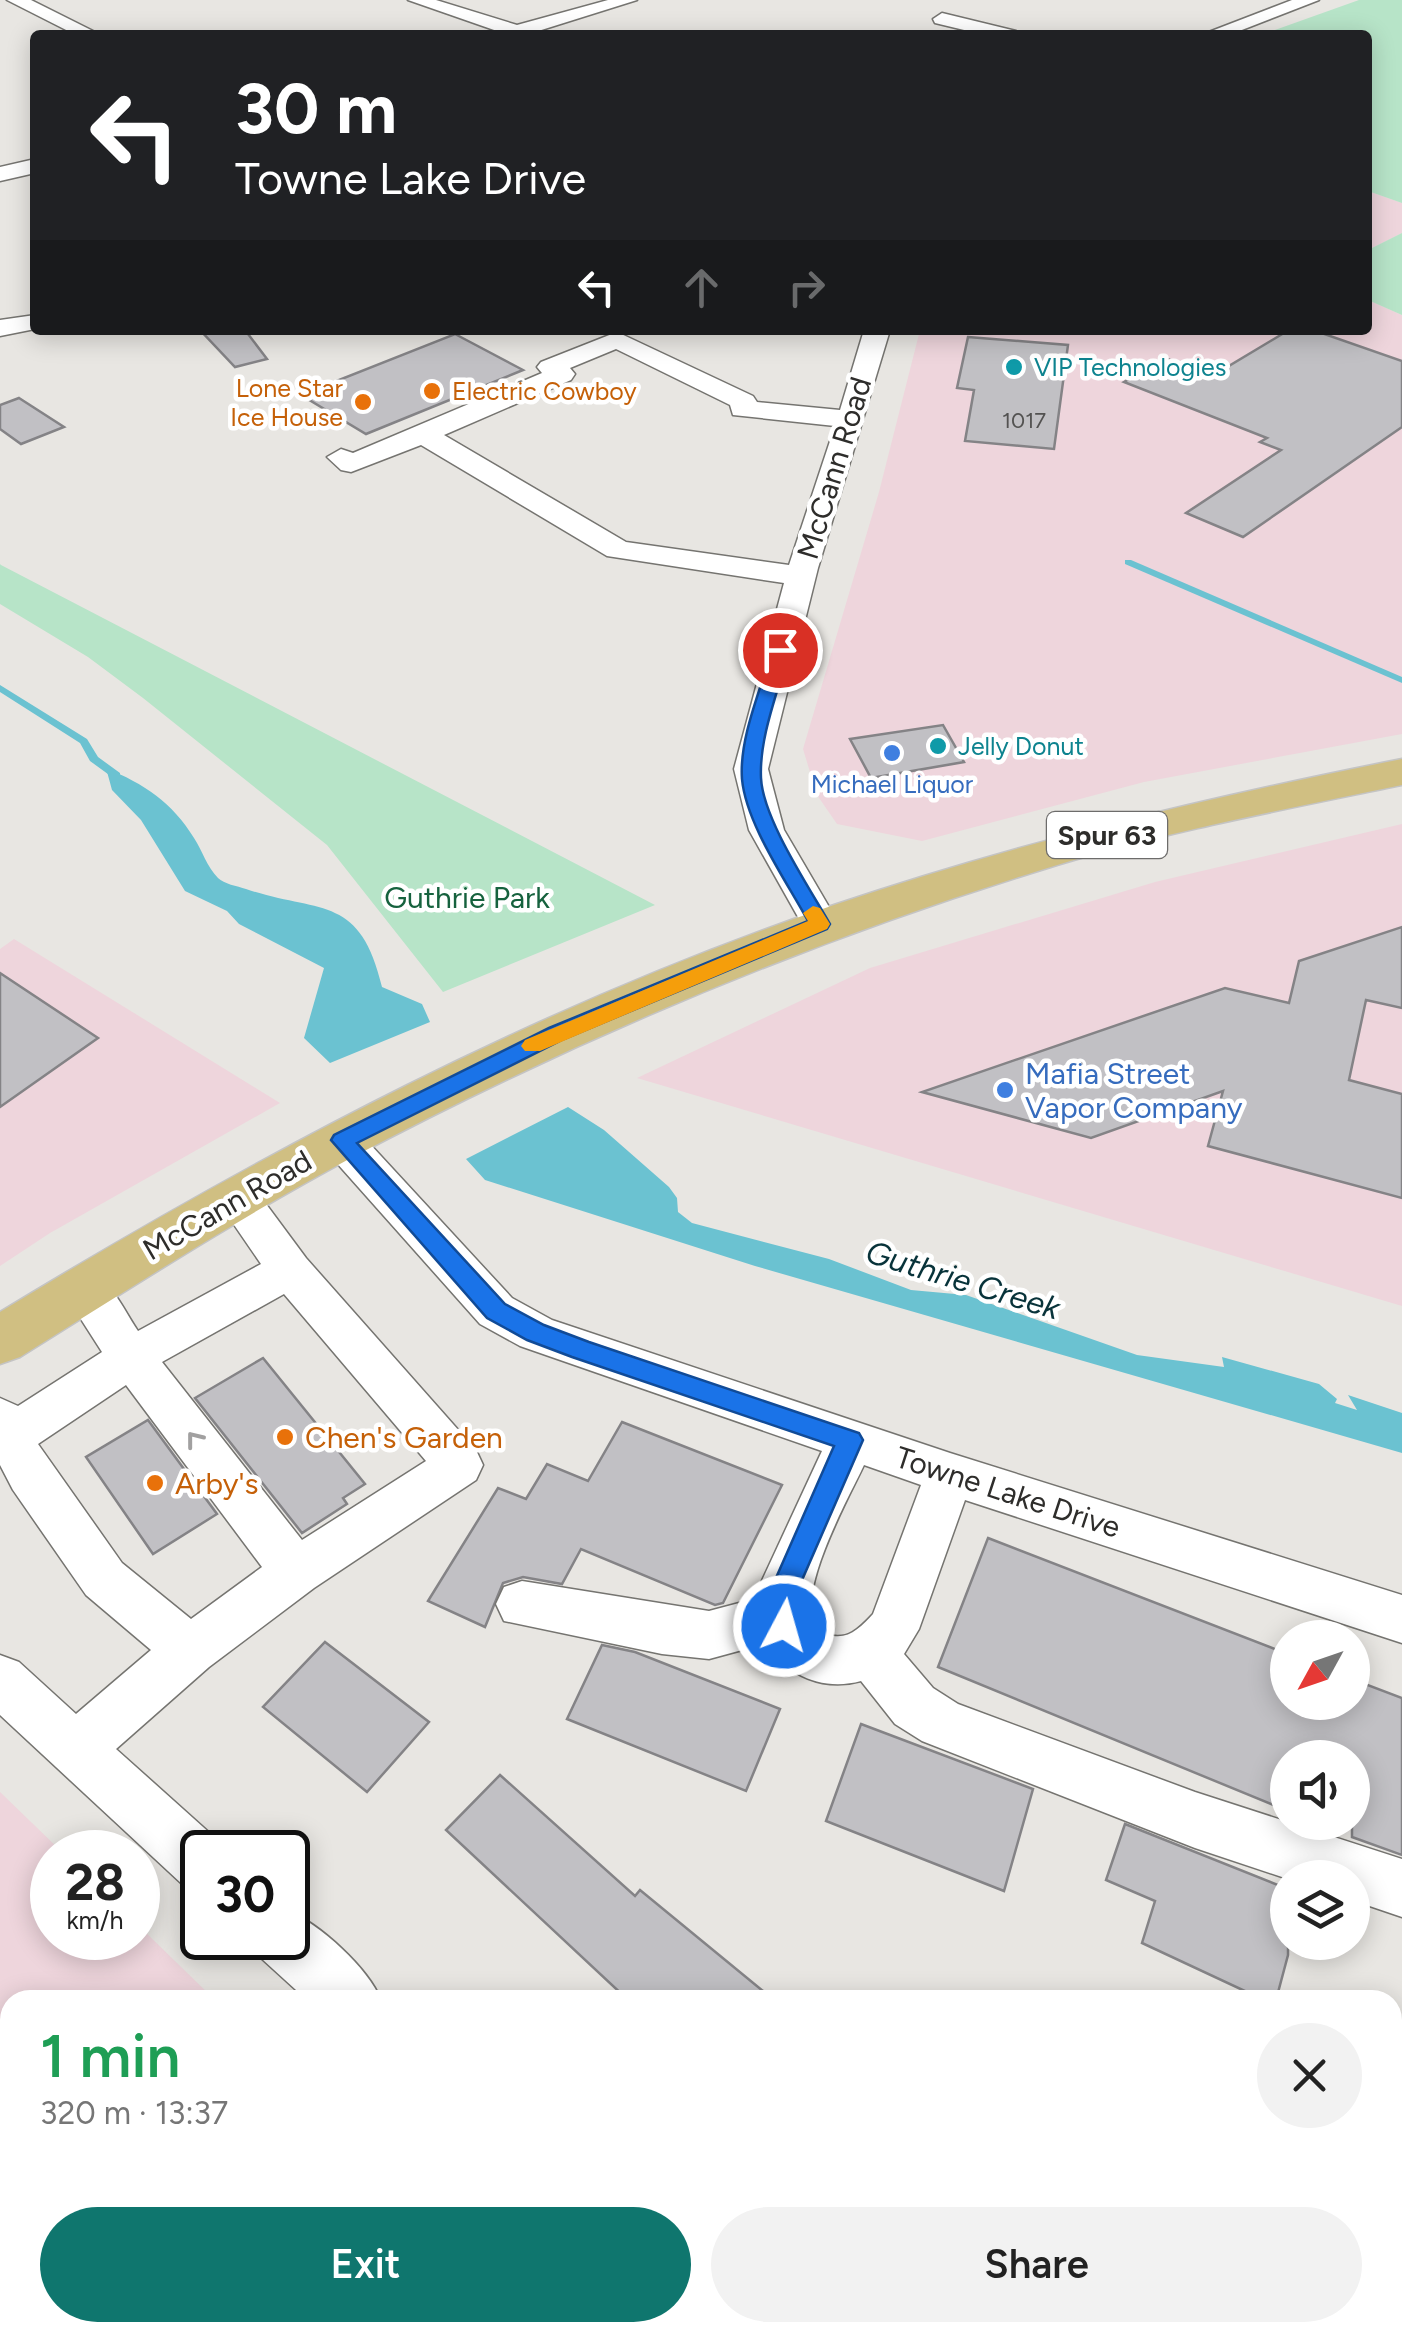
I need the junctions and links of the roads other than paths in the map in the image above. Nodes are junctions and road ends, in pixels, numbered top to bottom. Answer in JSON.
{"nodes":[{"id":1,"x":16,"y":0,"type":"edge"},
{"id":2,"x":418,"y":0,"type":"edge"},
{"id":3,"x":628,"y":0,"type":"edge"},
{"id":4,"x":1306,"y":0,"type":"edge"},
{"id":5,"x":942,"y":19,"type":"dead end"},
{"id":6,"x":81,"y":30,"type":"edge"},
{"id":7,"x":504,"y":30,"type":"edge"},
{"id":8,"x":529,"y":30,"type":"edge"},
{"id":9,"x":987,"y":30,"type":"edge"},
{"id":10,"x":1225,"y":30,"type":"edge"},
{"id":11,"x":30,"y":167,"type":"edge"},
{"id":12,"x":0,"y":174,"type":"edge"},
{"id":13,"x":30,"y":323,"type":"edge"},
{"id":14,"x":0,"y":328,"type":"edge"},
{"id":15,"x":876,"y":335,"type":"edge"},
{"id":16,"x":851,"y":419,"type":"junction"},
{"id":17,"x":422,"y":434,"type":"junction"},
{"id":18,"x":341,"y":457,"type":"dead end"},
{"id":19,"x":801,"y":576,"type":"junction"},
{"id":20,"x":1402,"y":772,"type":"edge"},
{"id":21,"x":820,"y":924,"type":"junction"},
{"id":22,"x":342,"y":1140,"type":"junction"},
{"id":23,"x":237,"y":1197,"type":"junction"},
{"id":24,"x":290,"y":1270,"type":"junction"},
{"id":25,"x":82,"y":1288,"type":"junction"},
{"id":26,"x":0,"y":1340,"type":"edge"},
{"id":27,"x":131,"y":1357,"type":"junction"},
{"id":28,"x":5,"y":1427,"type":"edge"},
{"id":29,"x":850,"y":1440,"type":"junction"},
{"id":30,"x":950,"y":1474,"type":"junction"},
{"id":31,"x":296,"y":1572,"type":"junction"},
{"id":32,"x":522,"y":1604,"type":"dead end"},
{"id":33,"x":782,"y":1616,"type":"junction"},
{"id":34,"x":1402,"y":1618,"type":"edge"},
{"id":35,"x":190,"y":1650,"type":"junction"},
{"id":36,"x":871,"y":1654,"type":"junction"},
{"id":37,"x":1,"y":1683,"type":"edge"},
{"id":38,"x":76,"y":1749,"type":"junction"},
{"id":39,"x":180,"y":1844,"type":"edge"},
{"id":40,"x":1402,"y":1888,"type":"edge"},
{"id":41,"x":306,"y":1960,"type":"edge"},
{"id":42,"x":338,"y":1990,"type":"edge"}],
"edges":[{"from":1,"to":6,"type":"street"},
{"from":2,"to":7,"type":"street"},
{"from":3,"to":8,"type":"street"},
{"from":4,"to":10,"type":"street"},
{"from":5,"to":9,"type":"street"},
{"from":11,"to":12,"type":"street"},
{"from":13,"to":14,"type":"street"},
{"from":15,"to":16,"type":"street","name":"McCann Road"},
{"from":16,"to":17,"type":"street"},
{"from":16,"to":19,"type":"street","name":"McCann Road"},
{"from":17,"to":18,"type":"street"},
{"from":17,"to":19,"type":"street"},
{"from":19,"to":21,"type":"street","name":"McCann Road"},
{"from":20,"to":21,"type":"main road","number":"Spur 63"},
{"from":21,"to":22,"type":"main road","name":"McCann Road","number":"Spur 63"},
{"from":22,"to":23,"type":"main road","name":"McCann Road","number":"Spur 63"},
{"from":22,"to":29,"type":"street","name":"Towne Lake Drive"},
{"from":23,"to":24,"type":"street"},
{"from":23,"to":25,"type":"main road","name":"McCann Road","number":"Spur 63"},
{"from":24,"to":27,"type":"street"},
{"from":24,"to":31,"type":"street"},
{"from":25,"to":26,"type":"main road","name":"McCann Road","number":"Spur 63"},
{"from":25,"to":27,"type":"street"},
{"from":27,"to":28,"type":"street"},
{"from":31,"to":27,"type":"street","one_way":true},
{"from":28,"to":35,"type":"street"},
{"from":29,"to":30,"type":"street","name":"Towne Lake Drive"},
{"from":29,"to":33,"type":"street"},
{"from":30,"to":34,"type":"street","name":"Towne Lake Drive"},
{"from":30,"to":36,"type":"street"},
{"from":31,"to":35,"type":"street"},
{"from":32,"to":33,"type":"street"},
{"from":33,"to":36,"type":"street"},
{"from":35,"to":38,"type":"street"},
{"from":36,"to":40,"type":"street"},
{"from":37,"to":38,"type":"street"},
{"from":38,"to":39,"type":"street"},
{"from":41,"to":42,"type":"street"}]}
